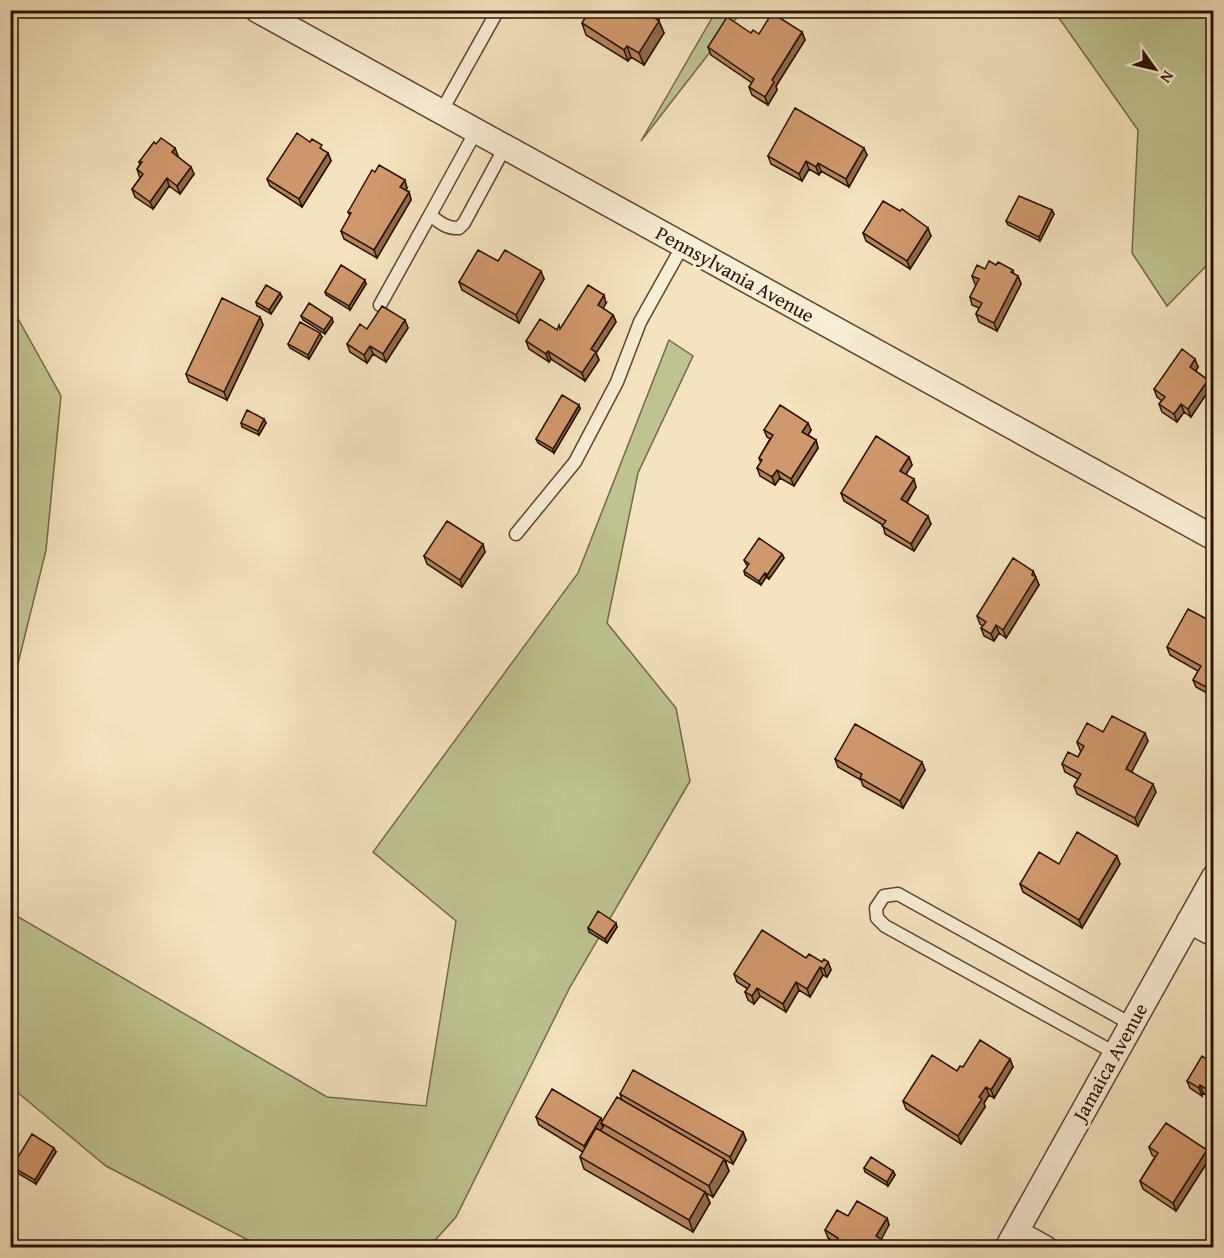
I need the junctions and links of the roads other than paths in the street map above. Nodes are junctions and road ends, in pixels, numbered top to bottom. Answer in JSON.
{"nodes":[{"id":1,"x":257,"y":10,"type":"edge"},
{"id":2,"x":498,"y":10,"type":"edge"},
{"id":3,"x":441,"y":112,"type":"junction"},
{"id":4,"x":476,"y":131,"type":"junction"},
{"id":5,"x":505,"y":147,"type":"junction"},
{"id":6,"x":430,"y":215,"type":"junction"},
{"id":7,"x":683,"y":245,"type":"junction"},
{"id":8,"x":380,"y":305,"type":"edge"},
{"id":9,"x":516,"y":534,"type":"dead end"},
{"id":10,"x":1214,"y":538,"type":"edge"},
{"id":11,"x":1214,"y":877,"type":"edge"},
{"id":12,"x":1189,"y":921,"type":"junction"},
{"id":13,"x":1214,"y":934,"type":"edge"},
{"id":14,"x":1131,"y":1024,"type":"junction"},
{"id":15,"x":1115,"y":1053,"type":"junction"},
{"id":16,"x":1011,"y":1240,"type":"edge"},
{"id":17,"x":1045,"y":1248,"type":"edge"}],
"edges":[{"from":1,"to":3,"type":"street","name":"Pennsylvania Avenue"},
{"from":2,"to":3,"type":"lane"},
{"from":3,"to":4,"type":"street","name":"Pennsylvania Avenue"},
{"from":4,"to":5,"type":"street","name":"Pennsylvania Avenue"},
{"from":4,"to":6,"type":"lane"},
{"from":5,"to":6,"type":"lane"},
{"from":5,"to":7,"type":"street","name":"Pennsylvania Avenue"},
{"from":6,"to":8,"type":"lane"},
{"from":7,"to":9,"type":"lane"},
{"from":7,"to":10,"type":"street","name":"Pennsylvania Avenue"},
{"from":11,"to":12,"type":"street","name":"Jamaica Avenue"},
{"from":12,"to":13,"type":"street"},
{"from":12,"to":14,"type":"street","name":"Jamaica Avenue"},
{"from":14,"to":15,"type":"street","name":"Jamaica Avenue"},
{"from":14,"to":15,"type":"lane"},
{"from":15,"to":16,"type":"street","name":"Jamaica Avenue"},
{"from":16,"to":17,"type":"street"}]}
